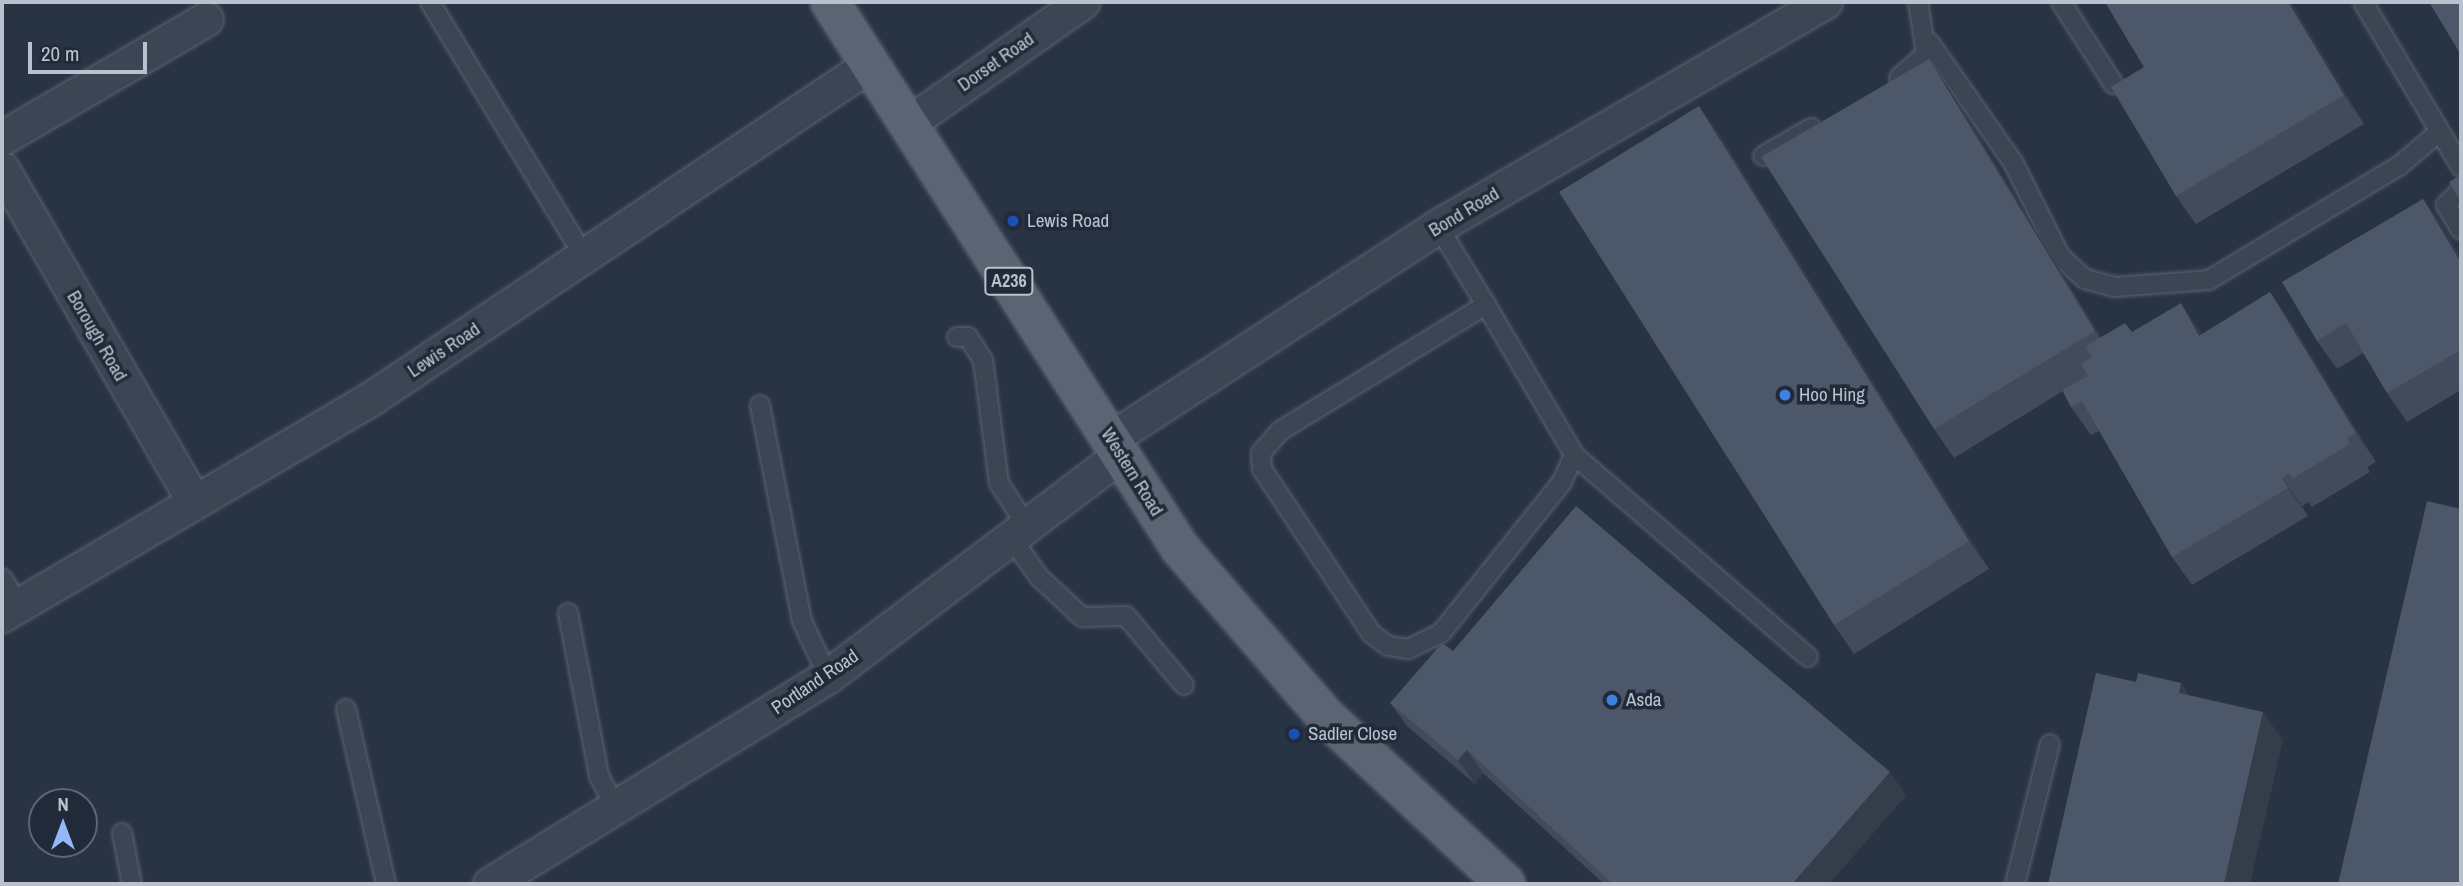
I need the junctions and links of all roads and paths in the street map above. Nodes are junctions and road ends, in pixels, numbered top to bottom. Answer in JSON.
{"nodes":[{"id":1,"x":430,"y":2,"type":"edge"},
{"id":2,"x":830,"y":2,"type":"edge"},
{"id":3,"x":1082,"y":2,"type":"edge"},
{"id":4,"x":1825,"y":2,"type":"edge"},
{"id":5,"x":1918,"y":2,"type":"edge"},
{"id":6,"x":2061,"y":2,"type":"edge"},
{"id":7,"x":2363,"y":2,"type":"edge"},
{"id":8,"x":206,"y":19,"type":"dead end"},
{"id":9,"x":1929,"y":42,"type":"junction"},
{"id":10,"x":872,"y":63,"type":"junction"},
{"id":11,"x":2115,"y":85,"type":"edge"},
{"id":12,"x":1879,"y":89,"type":"edge"},
{"id":13,"x":1833,"y":115,"type":"edge"},
{"id":14,"x":910,"y":122,"type":"junction"},
{"id":15,"x":2439,"y":132,"type":"junction"},
{"id":16,"x":2,"y":138,"type":"edge"},
{"id":17,"x":1763,"y":156,"type":"edge"},
{"id":18,"x":2461,"y":167,"type":"edge"},
{"id":19,"x":2,"y":169,"type":"edge"},
{"id":20,"x":2461,"y":190,"type":"edge"},
{"id":21,"x":1438,"y":226,"type":"junction"},
{"id":22,"x":2461,"y":230,"type":"edge"},
{"id":23,"x":584,"y":256,"type":"junction"},
{"id":24,"x":1486,"y":305,"type":"junction"},
{"id":25,"x":957,"y":337,"type":"dead end"},
{"id":26,"x":760,"y":405,"type":"dead end"},
{"id":27,"x":1117,"y":446,"type":"junction"},
{"id":28,"x":1571,"y":449,"type":"junction"},
{"id":29,"x":194,"y":502,"type":"junction"},
{"id":30,"x":1018,"y":531,"type":"junction"},
{"id":31,"x":7,"y":599,"type":"edge"},
{"id":32,"x":568,"y":613,"type":"dead end"},
{"id":33,"x":1808,"y":656,"type":"dead end"},
{"id":34,"x":828,"y":676,"type":"junction"},
{"id":35,"x":1184,"y":685,"type":"dead end"},
{"id":36,"x":346,"y":709,"type":"dead end"},
{"id":37,"x":2050,"y":744,"type":"dead end"},
{"id":38,"x":617,"y":810,"type":"junction"},
{"id":39,"x":122,"y":834,"type":"dead end"},
{"id":40,"x":132,"y":884,"type":"edge"},
{"id":41,"x":386,"y":884,"type":"edge"},
{"id":42,"x":490,"y":884,"type":"edge"},
{"id":43,"x":1506,"y":884,"type":"edge"},
{"id":44,"x":2015,"y":884,"type":"edge"}],
"edges":[{"from":1,"to":23,"type":"lane"},
{"from":2,"to":10,"type":"main road","name":"Western Road","number":"A236"},
{"from":3,"to":14,"type":"street","name":"Dorset Road"},
{"from":4,"to":21,"type":"street","name":"Bond Road"},
{"from":5,"to":9,"type":"lane"},
{"from":6,"to":11,"type":"lane"},
{"from":7,"to":15,"type":"lane"},
{"from":8,"to":16,"type":"street"},
{"from":9,"to":12,"type":"lane"},
{"from":9,"to":15,"type":"lane"},
{"from":10,"to":14,"type":"main road","name":"Western Road","number":"A236"},
{"from":10,"to":23,"type":"street","name":"Lewis Road"},
{"from":13,"to":17,"type":"lane"},
{"from":14,"to":27,"type":"main road","name":"Western Road","number":"A236"},
{"from":15,"to":18,"type":"lane"},
{"from":19,"to":29,"type":"street","name":"Borough Road"},
{"from":20,"to":22,"type":"lane"},
{"from":21,"to":24,"type":"lane"},
{"from":21,"to":27,"type":"street","name":"Bond Road"},
{"from":23,"to":29,"type":"street","name":"Lewis Road"},
{"from":24,"to":28,"type":"lane"},
{"from":24,"to":28,"type":"lane"},
{"from":25,"to":30,"type":"lane"},
{"from":26,"to":34,"type":"lane"},
{"from":27,"to":30,"type":"street","name":"Portland Road"},
{"from":27,"to":43,"type":"main road","name":"Western Road","number":"A236"},
{"from":28,"to":33,"type":"lane"},
{"from":29,"to":31,"type":"street","name":"Lewis Road"},
{"from":30,"to":34,"type":"street","name":"Portland Road"},
{"from":30,"to":35,"type":"lane"},
{"from":32,"to":38,"type":"lane"},
{"from":34,"to":38,"type":"street","name":"Portland Road"},
{"from":36,"to":41,"type":"lane"},
{"from":37,"to":44,"type":"lane"},
{"from":38,"to":42,"type":"street","name":"Portland Road"},
{"from":39,"to":40,"type":"lane"}]}
